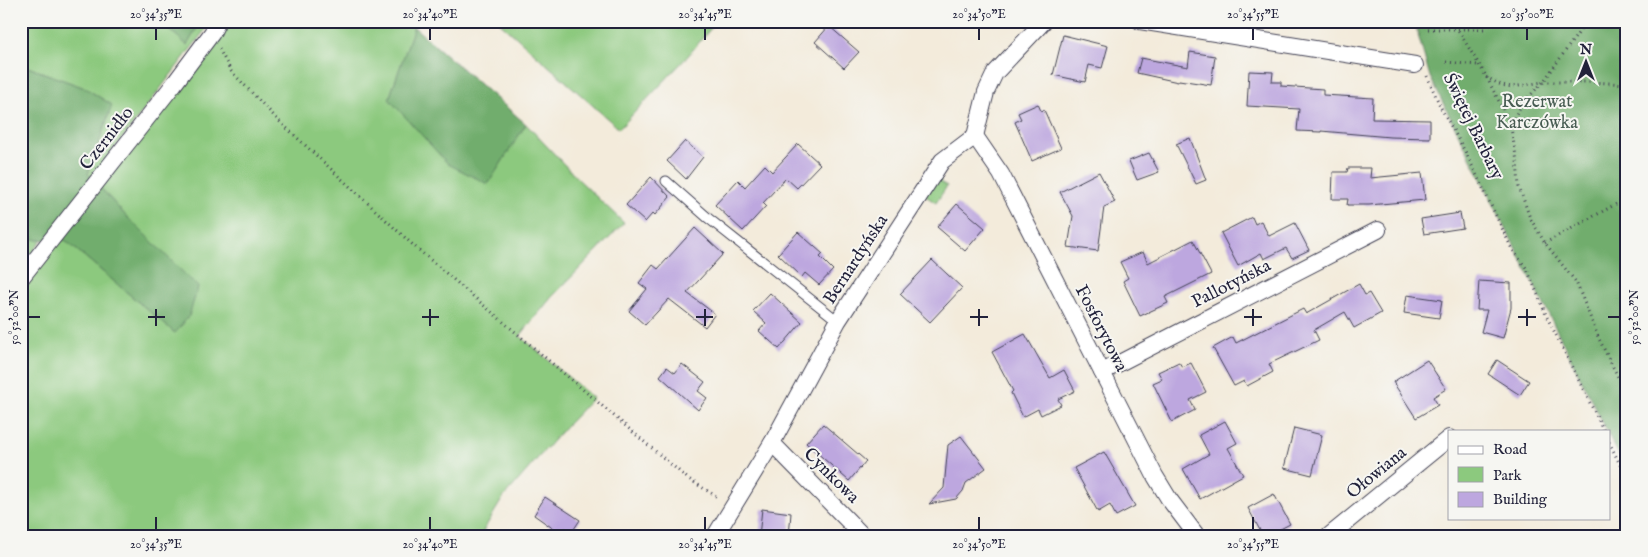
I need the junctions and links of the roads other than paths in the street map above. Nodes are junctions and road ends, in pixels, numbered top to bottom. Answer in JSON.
{"nodes":[{"id":1,"x":1044,"y":21,"type":"edge"},
{"id":2,"x":1140,"y":21,"type":"edge"},
{"id":3,"x":215,"y":27,"type":"edge"},
{"id":4,"x":1414,"y":65,"type":"road end"},
{"id":5,"x":975,"y":136,"type":"junction"},
{"id":6,"x":666,"y":181,"type":"dead end"},
{"id":7,"x":1378,"y":230,"type":"dead end"},
{"id":8,"x":21,"y":278,"type":"edge"},
{"id":9,"x":838,"y":321,"type":"junction"},
{"id":10,"x":1102,"y":372,"type":"junction"},
{"id":11,"x":1448,"y":439,"type":"edge"},
{"id":12,"x":772,"y":443,"type":"junction"},
{"id":13,"x":714,"y":536,"type":"edge"},
{"id":14,"x":863,"y":536,"type":"edge"},
{"id":15,"x":1197,"y":536,"type":"edge"},
{"id":16,"x":1329,"y":536,"type":"edge"}],
"edges":[{"from":1,"to":5,"type":"street"},
{"from":2,"to":4,"type":"street"},
{"from":3,"to":8,"type":"street","name":"Czernidło"},
{"from":5,"to":9,"type":"street","name":"Bernardyńska"},
{"from":5,"to":10,"type":"street","name":"Fosforytowa"},
{"from":6,"to":9,"type":"lane"},
{"from":7,"to":10,"type":"street","name":"Pallotyńska"},
{"from":9,"to":12,"type":"street","name":"Bernardyńska"},
{"from":10,"to":15,"type":"street","name":"Fosforytowa"},
{"from":11,"to":16,"type":"street","name":"Ołowiana"},
{"from":12,"to":13,"type":"street","name":"Bernardyńska"},
{"from":12,"to":14,"type":"street","name":"Cynkowa"}]}
